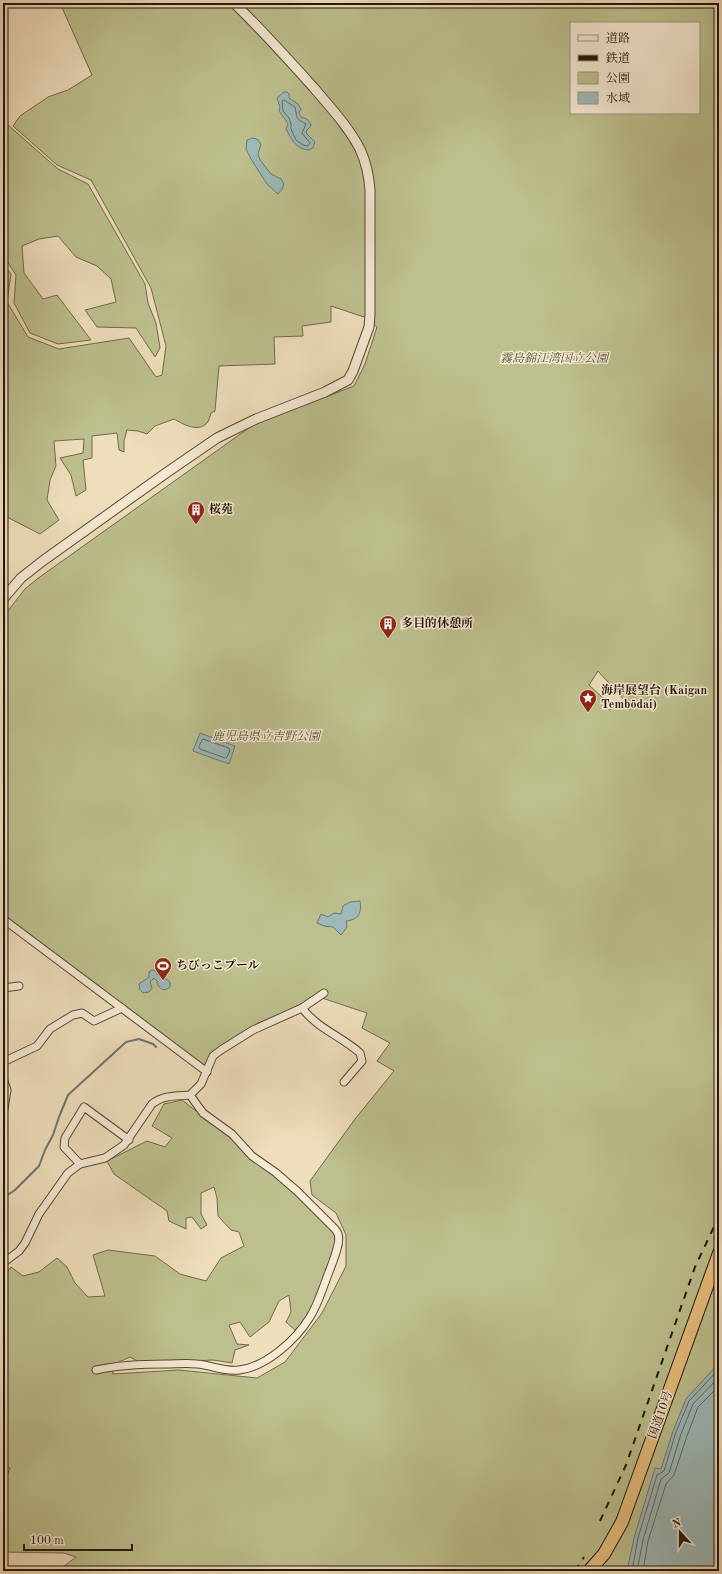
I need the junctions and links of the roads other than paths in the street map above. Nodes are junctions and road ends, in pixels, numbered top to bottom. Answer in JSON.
{"nodes":[{"id":1,"x":234,"y":3,"type":"edge"},
{"id":2,"x":3,"y":599,"type":"edge"},
{"id":3,"x":3,"y":919,"type":"edge"},
{"id":4,"x":19,"y":986,"type":"dead end"},
{"id":5,"x":3,"y":988,"type":"edge"},
{"id":6,"x":324,"y":993,"type":"dead end"},
{"id":7,"x":122,"y":1008,"type":"junction"},
{"id":8,"x":302,"y":1008,"type":"junction"},
{"id":9,"x":3,"y":1062,"type":"edge"},
{"id":10,"x":207,"y":1072,"type":"junction"},
{"id":11,"x":3,"y":1078,"type":"edge"},
{"id":12,"x":344,"y":1082,"type":"dead end"},
{"id":13,"x":190,"y":1095,"type":"junction"},
{"id":14,"x":3,"y":1114,"type":"edge"},
{"id":15,"x":129,"y":1140,"type":"junction"},
{"id":16,"x":80,"y":1164,"type":"junction"},
{"id":17,"x":719,"y":1253,"type":"edge"},
{"id":18,"x":3,"y":1263,"type":"edge"},
{"id":19,"x":96,"y":1370,"type":"dead end"},
{"id":20,"x":589,"y":1571,"type":"edge"}],
"edges":[{"from":1,"to":2,"type":"street"},
{"from":3,"to":7,"type":"street"},
{"from":4,"to":5,"type":"street"},
{"from":6,"to":8,"type":"street"},
{"from":7,"to":9,"type":"street"},
{"from":7,"to":10,"type":"street"},
{"from":8,"to":10,"type":"street"},
{"from":8,"to":12,"type":"street"},
{"from":10,"to":13,"type":"street"},
{"from":11,"to":14,"type":"street"},
{"from":13,"to":15,"type":"street"},
{"from":13,"to":19,"type":"street"},
{"from":15,"to":16,"type":"street"},
{"from":15,"to":16,"type":"street"},
{"from":16,"to":18,"type":"street"},
{"from":17,"to":20,"type":"highway","name":"国道10号"}]}
